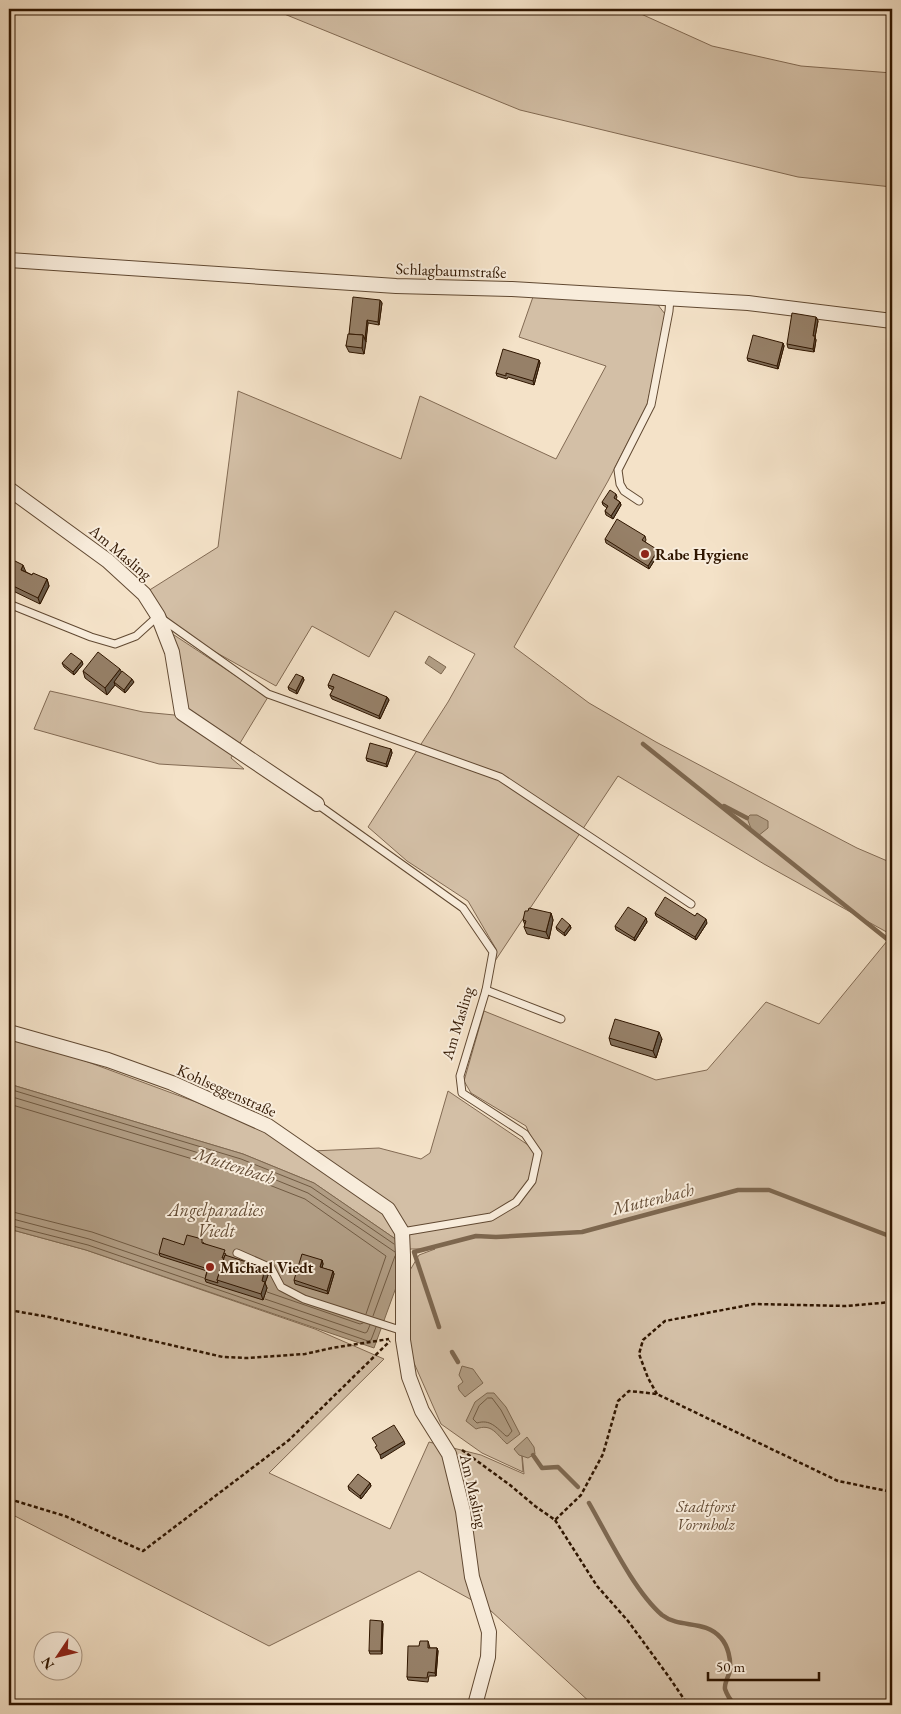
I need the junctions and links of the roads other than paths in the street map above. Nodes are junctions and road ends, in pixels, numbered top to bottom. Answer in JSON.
{"nodes":[{"id":1,"x":9,"y":260,"type":"edge"},
{"id":2,"x":670,"y":298,"type":"junction"},
{"id":3,"x":892,"y":321,"type":"edge"},
{"id":4,"x":9,"y":490,"type":"edge"},
{"id":5,"x":639,"y":501,"type":"dead end"},
{"id":6,"x":9,"y":604,"type":"edge"},
{"id":7,"x":158,"y":616,"type":"junction"},
{"id":8,"x":317,"y":804,"type":"joint"},
{"id":9,"x":691,"y":904,"type":"dead end"},
{"id":10,"x":486,"y":990,"type":"junction"},
{"id":11,"x":561,"y":1019,"type":"dead end"},
{"id":12,"x":9,"y":1032,"type":"edge"},
{"id":13,"x":402,"y":1232,"type":"junction"},
{"id":14,"x":237,"y":1253,"type":"dead end"},
{"id":15,"x":403,"y":1331,"type":"junction"},
{"id":16,"x":475,"y":1705,"type":"edge"}],
"edges":[{"from":1,"to":2,"type":"street","name":"Schlagbaumstraße"},
{"from":2,"to":3,"type":"street","name":"Schlagbaumstraße"},
{"from":2,"to":5,"type":"lane"},
{"from":4,"to":7,"type":"street","name":"Am Masling"},
{"from":6,"to":7,"type":"lane"},
{"from":7,"to":8,"type":"street","name":"Am Masling"},
{"from":7,"to":9,"type":"lane"},
{"from":8,"to":10,"type":"lane","name":"Am Masling"},
{"from":10,"to":11,"type":"lane"},
{"from":10,"to":13,"type":"lane","name":"Am Masling"},
{"from":12,"to":13,"type":"street","name":"Kohlseggenstraße"},
{"from":13,"to":15,"type":"street","name":"Am Masling"},
{"from":14,"to":15,"type":"lane"},
{"from":15,"to":16,"type":"street","name":"Am Masling"}]}
